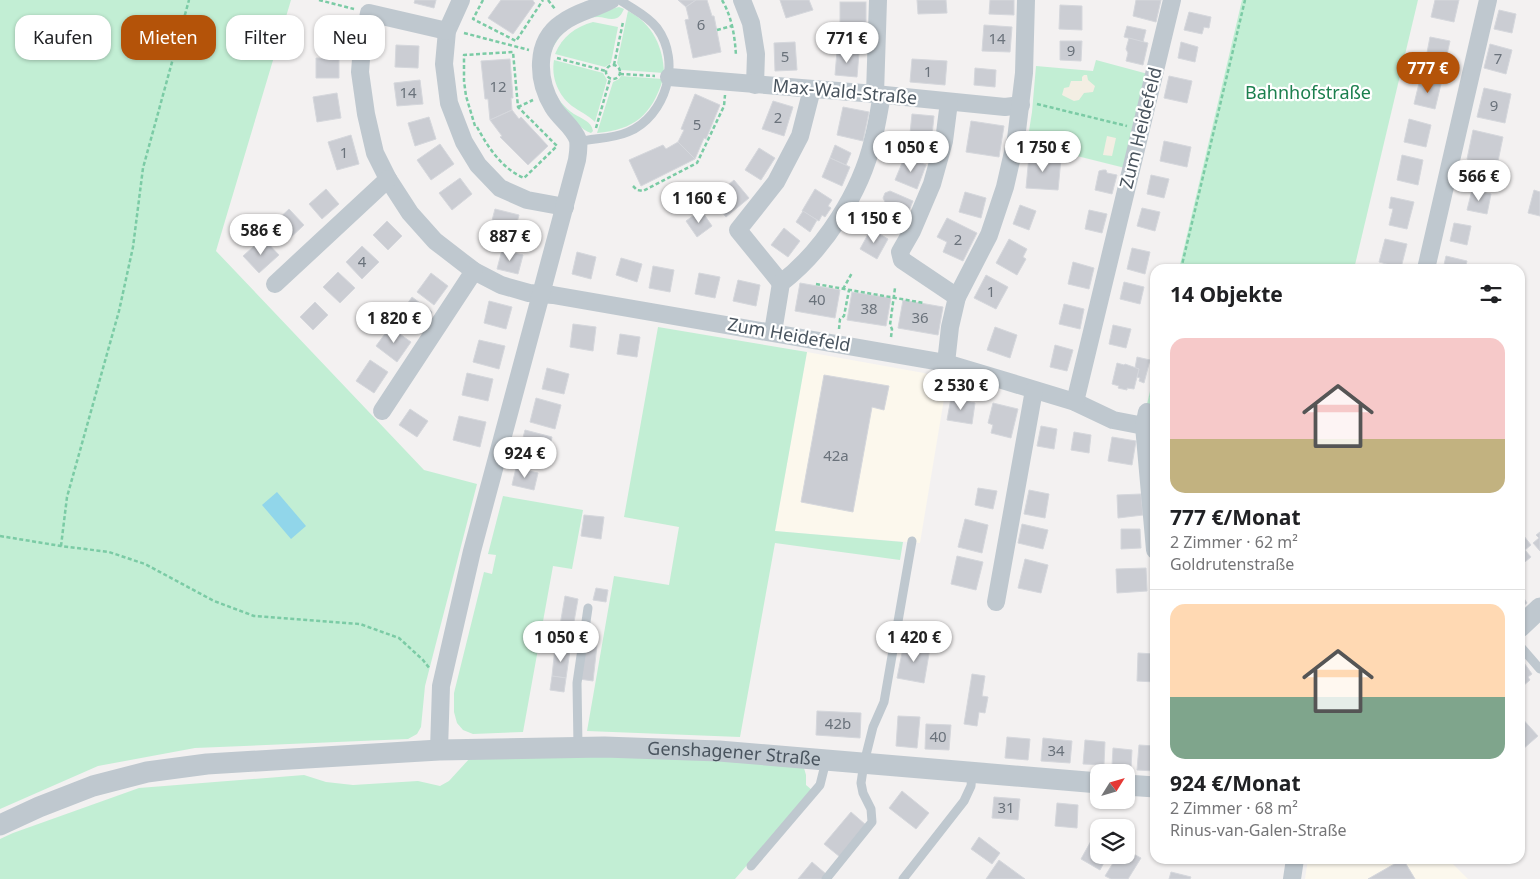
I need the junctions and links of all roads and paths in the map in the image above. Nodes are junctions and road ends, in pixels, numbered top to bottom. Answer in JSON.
{"nodes":[{"id":1,"x":188,"y":0,"type":"edge"},
{"id":2,"x":319,"y":0,"type":"edge"},
{"id":3,"x":461,"y":0,"type":"edge"},
{"id":4,"x":482,"y":0,"type":"edge"},
{"id":5,"x":543,"y":0,"type":"edge"},
{"id":6,"x":548,"y":0,"type":"edge"},
{"id":7,"x":610,"y":0,"type":"edge"},
{"id":8,"x":620,"y":0,"type":"edge"},
{"id":9,"x":722,"y":0,"type":"edge"},
{"id":10,"x":742,"y":0,"type":"edge"},
{"id":11,"x":878,"y":0,"type":"edge"},
{"id":12,"x":1026,"y":0,"type":"edge"},
{"id":13,"x":1172,"y":0,"type":"edge"},
{"id":14,"x":1245,"y":0,"type":"edge"},
{"id":15,"x":1488,"y":0,"type":"edge"},
{"id":16,"x":557,"y":11,"type":"dead end"},
{"id":17,"x":370,"y":13,"type":"junction"},
{"id":18,"x":623,"y":22,"type":"dead end"},
{"id":19,"x":732,"y":26,"type":"junction"},
{"id":20,"x":717,"y":30,"type":"dead end"},
{"id":21,"x":447,"y":31,"type":"junction"},
{"id":22,"x":531,"y":50,"type":"dead end"},
{"id":23,"x":736,"y":56,"type":"dead end"},
{"id":24,"x":553,"y":57,"type":"dead end"},
{"id":25,"x":614,"y":65,"type":"junction"},
{"id":26,"x":606,"y":71,"type":"junction"},
{"id":27,"x":620,"y":74,"type":"junction"},
{"id":28,"x":669,"y":77,"type":"junction"},
{"id":29,"x":610,"y":79,"type":"junction"},
{"id":30,"x":728,"y":82,"type":"junction"},
{"id":31,"x":755,"y":85,"type":"junction"},
{"id":32,"x":812,"y":89,"type":"junction"},
{"id":33,"x":878,"y":94,"type":"junction"},
{"id":34,"x":536,"y":99,"type":"dead end"},
{"id":35,"x":949,"y":102,"type":"junction"},
{"id":36,"x":1021,"y":104,"type":"junction"},
{"id":37,"x":518,"y":107,"type":"junction"},
{"id":38,"x":468,"y":129,"type":"junction"},
{"id":39,"x":596,"y":129,"type":"dead end"},
{"id":40,"x":1140,"y":129,"type":"junction"},
{"id":41,"x":578,"y":142,"type":"junction"},
{"id":42,"x":659,"y":177,"type":"dead end"},
{"id":43,"x":388,"y":179,"type":"junction"},
{"id":44,"x":661,"y":182,"type":"junction"},
{"id":45,"x":633,"y":186,"type":"dead end"},
{"id":46,"x":565,"y":207,"type":"junction"},
{"id":47,"x":1182,"y":264,"type":"edge"},
{"id":48,"x":1427,"y":264,"type":"edge"},
{"id":49,"x":474,"y":271,"type":"junction"},
{"id":50,"x":852,"y":274,"type":"dead end"},
{"id":51,"x":781,"y":283,"type":"junction"},
{"id":52,"x":275,"y":284,"type":"dead end"},
{"id":53,"x":816,"y":284,"type":"dead end"},
{"id":54,"x":843,"y":288,"type":"junction"},
{"id":55,"x":895,"y":288,"type":"dead end"},
{"id":56,"x":849,"y":290,"type":"junction"},
{"id":57,"x":542,"y":295,"type":"junction"},
{"id":58,"x":895,"y":297,"type":"junction"},
{"id":59,"x":957,"y":297,"type":"junction"},
{"id":60,"x":924,"y":302,"type":"dead end"},
{"id":61,"x":839,"y":329,"type":"dead end"},
{"id":62,"x":773,"y":332,"type":"junction"},
{"id":63,"x":890,"y":338,"type":"dead end"},
{"id":64,"x":946,"y":363,"type":"junction"},
{"id":65,"x":1034,"y":390,"type":"junction"},
{"id":66,"x":1150,"y":400,"type":"edge"},
{"id":67,"x":1075,"y":402,"type":"junction"},
{"id":68,"x":382,"y":411,"type":"dead end"},
{"id":69,"x":1147,"y":412,"type":"junction"},
{"id":70,"x":1150,"y":464,"type":"edge"},
{"id":71,"x":0,"y":536,"type":"edge"},
{"id":72,"x":912,"y":541,"type":"dead end"},
{"id":73,"x":61,"y":546,"type":"junction"},
{"id":74,"x":996,"y":602,"type":"dead end"},
{"id":75,"x":588,"y":608,"type":"dead end"},
{"id":76,"x":1540,"y":608,"type":"edge"},
{"id":77,"x":1525,"y":622,"type":"edge"},
{"id":78,"x":1525,"y":652,"type":"edge"},
{"id":79,"x":1540,"y":669,"type":"edge"},
{"id":80,"x":441,"y":686,"type":"junction"},
{"id":81,"x":578,"y":747,"type":"junction"},
{"id":82,"x":439,"y":750,"type":"junction"},
{"id":83,"x":826,"y":760,"type":"junction"},
{"id":84,"x":864,"y":763,"type":"junction"},
{"id":85,"x":972,"y":773,"type":"junction"},
{"id":86,"x":1090,"y":782,"type":"edge"},
{"id":87,"x":1135,"y":786,"type":"edge"},
{"id":88,"x":1150,"y":787,"type":"edge"},
{"id":89,"x":0,"y":825,"type":"edge"},
{"id":90,"x":1294,"y":864,"type":"edge"},
{"id":91,"x":751,"y":866,"type":"dead end"},
{"id":92,"x":826,"y":879,"type":"edge"},
{"id":93,"x":903,"y":879,"type":"edge"},
{"id":94,"x":1292,"y":879,"type":"edge"}],
"edges":[{"from":1,"to":73,"type":"path"},
{"from":2,"to":17,"type":"path"},
{"from":3,"to":21,"type":"street"},
{"from":4,"to":5,"type":"path"},
{"from":6,"to":16,"type":"path"},
{"from":7,"to":41,"type":"street"},
{"from":8,"to":28,"type":"lane"},
{"from":9,"to":19,"type":"path"},
{"from":10,"to":31,"type":"street"},
{"from":11,"to":33,"type":"street"},
{"from":12,"to":36,"type":"street"},
{"from":13,"to":40,"type":"street","name":"Zum Heidefeld"},
{"from":14,"to":47,"type":"path"},
{"from":15,"to":48,"type":"street"},
{"from":17,"to":21,"type":"street"},
{"from":17,"to":43,"type":"street","name":"Zum Heidefeld"},
{"from":18,"to":25,"type":"path"},
{"from":19,"to":20,"type":"path"},
{"from":19,"to":23,"type":"path"},
{"from":21,"to":22,"type":"path"},
{"from":21,"to":38,"type":"street"},
{"from":24,"to":26,"type":"path"},
{"from":25,"to":26,"type":"path"},
{"from":25,"to":27,"type":"path"},
{"from":26,"to":29,"type":"path"},
{"from":27,"to":28,"type":"path"},
{"from":27,"to":29,"type":"path"},
{"from":28,"to":30,"type":"street","name":"Max-Wald-Straße"},
{"from":28,"to":41,"type":"lane"},
{"from":29,"to":39,"type":"path"},
{"from":30,"to":31,"type":"street","name":"Max-Wald-Straße"},
{"from":30,"to":44,"type":"path"},
{"from":31,"to":32,"type":"street","name":"Max-Wald-Straße"},
{"from":32,"to":33,"type":"street","name":"Max-Wald-Straße"},
{"from":32,"to":51,"type":"street"},
{"from":33,"to":35,"type":"street","name":"Max-Wald-Straße"},
{"from":33,"to":51,"type":"street"},
{"from":34,"to":37,"type":"path"},
{"from":35,"to":36,"type":"street","name":"Max-Wald-Straße"},
{"from":35,"to":59,"type":"street"},
{"from":36,"to":40,"type":"path"},
{"from":36,"to":59,"type":"street"},
{"from":37,"to":38,"type":"path"},
{"from":37,"to":38,"type":"path"},
{"from":38,"to":46,"type":"street"},
{"from":40,"to":67,"type":"street","name":"Zum Heidefeld"},
{"from":41,"to":46,"type":"street"},
{"from":42,"to":44,"type":"path"},
{"from":43,"to":49,"type":"street","name":"Zum Heidefeld"},
{"from":43,"to":52,"type":"street"},
{"from":44,"to":45,"type":"path"},
{"from":46,"to":57,"type":"street"},
{"from":49,"to":57,"type":"street","name":"Zum Heidefeld"},
{"from":49,"to":68,"type":"street"},
{"from":50,"to":54,"type":"path"},
{"from":51,"to":62,"type":"street"},
{"from":53,"to":54,"type":"path"},
{"from":54,"to":56,"type":"path"},
{"from":55,"to":58,"type":"path"},
{"from":56,"to":58,"type":"path"},
{"from":56,"to":61,"type":"path"},
{"from":57,"to":62,"type":"street","name":"Zum Heidefeld"},
{"from":57,"to":80,"type":"street"},
{"from":58,"to":60,"type":"path"},
{"from":58,"to":63,"type":"path"},
{"from":59,"to":64,"type":"street"},
{"from":62,"to":64,"type":"street","name":"Zum Heidefeld"},
{"from":64,"to":65,"type":"street","name":"Zum Heidefeld"},
{"from":65,"to":67,"type":"street","name":"Zum Heidefeld"},
{"from":65,"to":74,"type":"street"},
{"from":66,"to":69,"type":"path"},
{"from":67,"to":69,"type":"street","name":"Zum Heidefeld"},
{"from":69,"to":70,"type":"street"},
{"from":71,"to":73,"type":"path"},
{"from":72,"to":84,"type":"lane"},
{"from":73,"to":80,"type":"path"},
{"from":75,"to":81,"type":"lane"},
{"from":76,"to":77,"type":"street"},
{"from":78,"to":79,"type":"lane"},
{"from":80,"to":82,"type":"street"},
{"from":81,"to":82,"type":"street","name":"Genshagener Straße"},
{"from":81,"to":83,"type":"street","name":"Genshagener Straße"},
{"from":82,"to":89,"type":"street","name":"Genshagener Straße"},
{"from":83,"to":84,"type":"street","name":"Genshagener Straße"},
{"from":83,"to":91,"type":"lane"},
{"from":84,"to":85,"type":"street","name":"Genshagener Straße"},
{"from":84,"to":92,"type":"lane"},
{"from":85,"to":86,"type":"street","name":"Genshagener Straße"},
{"from":85,"to":93,"type":"lane"},
{"from":87,"to":88,"type":"street"},
{"from":90,"to":94,"type":"street"}]}
